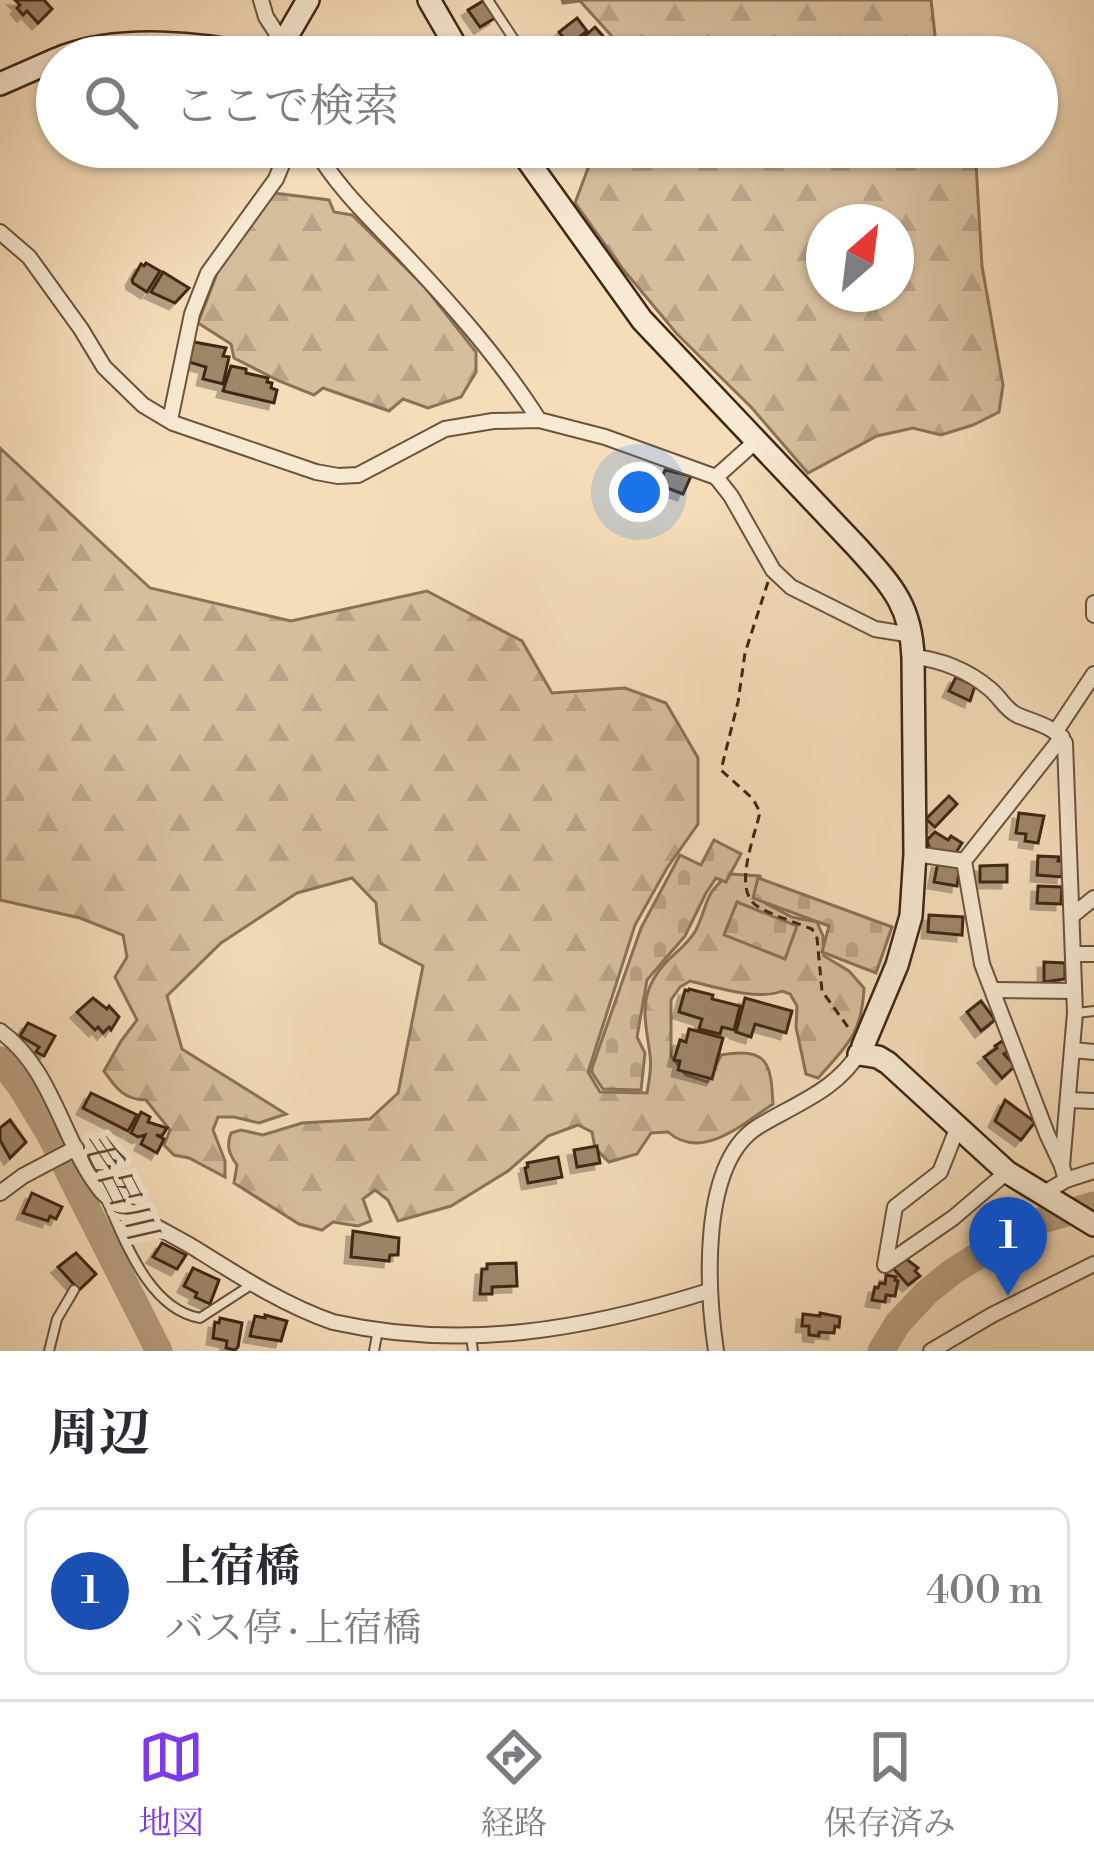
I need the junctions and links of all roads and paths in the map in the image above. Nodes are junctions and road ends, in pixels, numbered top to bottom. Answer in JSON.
{"nodes":[{"id":1,"x":261,"y":0,"type":"edge"},
{"id":2,"x":308,"y":0,"type":"edge"},
{"id":3,"x":429,"y":0,"type":"edge"},
{"id":4,"x":488,"y":0,"type":"edge"},
{"id":5,"x":275,"y":36,"type":"edge"},
{"id":6,"x":289,"y":36,"type":"edge"},
{"id":7,"x":450,"y":36,"type":"edge"},
{"id":8,"x":512,"y":36,"type":"edge"},
{"id":9,"x":36,"y":65,"type":"edge"},
{"id":10,"x":5,"y":74,"type":"edge"},
{"id":11,"x":280,"y":168,"type":"edge"},
{"id":12,"x":330,"y":168,"type":"edge"},
{"id":13,"x":533,"y":168,"type":"edge"},
{"id":14,"x":0,"y":232,"type":"edge"},
{"id":15,"x":538,"y":419,"type":"junction"},
{"id":16,"x":170,"y":420,"type":"junction"},
{"id":17,"x":755,"y":442,"type":"junction"},
{"id":18,"x":716,"y":477,"type":"junction"},
{"id":19,"x":772,"y":570,"type":"junction"},
{"id":20,"x":1094,"y":603,"type":"edge"},
{"id":21,"x":1094,"y":615,"type":"edge"},
{"id":22,"x":912,"y":646,"type":"junction"},
{"id":23,"x":1094,"y":674,"type":"edge"},
{"id":24,"x":1059,"y":734,"type":"junction"},
{"id":25,"x":915,"y":854,"type":"junction"},
{"id":26,"x":964,"y":861,"type":"junction"},
{"id":27,"x":1094,"y":898,"type":"edge"},
{"id":28,"x":1073,"y":915,"type":"junction"},
{"id":29,"x":1075,"y":953,"type":"junction"},
{"id":30,"x":1094,"y":954,"type":"edge"},
{"id":31,"x":993,"y":990,"type":"junction"},
{"id":32,"x":1074,"y":991,"type":"junction"},
{"id":33,"x":1094,"y":1011,"type":"edge"},
{"id":34,"x":1075,"y":1013,"type":"junction"},
{"id":35,"x":0,"y":1031,"type":"edge"},
{"id":36,"x":861,"y":1050,"type":"junction"},
{"id":37,"x":1073,"y":1050,"type":"junction"},
{"id":38,"x":1094,"y":1052,"type":"edge"},
{"id":39,"x":1069,"y":1100,"type":"junction"},
{"id":40,"x":1094,"y":1102,"type":"edge"},
{"id":41,"x":957,"y":1129,"type":"junction"},
{"id":42,"x":72,"y":1150,"type":"junction"},
{"id":43,"x":1007,"y":1172,"type":"junction"},
{"id":44,"x":1094,"y":1172,"type":"edge"},
{"id":45,"x":1057,"y":1185,"type":"junction"},
{"id":46,"x":0,"y":1193,"type":"edge"},
{"id":47,"x":104,"y":1196,"type":"junction"},
{"id":48,"x":1094,"y":1225,"type":"edge"},
{"id":49,"x":1094,"y":1264,"type":"edge"},
{"id":50,"x":252,"y":1284,"type":"junction"},
{"id":51,"x":74,"y":1290,"type":"dead end"},
{"id":52,"x":709,"y":1291,"type":"junction"},
{"id":53,"x":375,"y":1343,"type":"edge"},
{"id":54,"x":472,"y":1347,"type":"edge"},
{"id":55,"x":49,"y":1351,"type":"edge"},
{"id":56,"x":716,"y":1351,"type":"edge"},
{"id":57,"x":931,"y":1351,"type":"edge"}],
"edges":[{"from":1,"to":5,"type":"street"},
{"from":2,"to":6,"type":"street"},
{"from":3,"to":7,"type":"street"},
{"from":4,"to":8,"type":"lane"},
{"from":9,"to":10,"type":"street"},
{"from":11,"to":16,"type":"street"},
{"from":12,"to":15,"type":"street"},
{"from":13,"to":17,"type":"street"},
{"from":14,"to":16,"type":"street"},
{"from":15,"to":16,"type":"street"},
{"from":15,"to":18,"type":"street"},
{"from":17,"to":18,"type":"street"},
{"from":17,"to":22,"type":"street"},
{"from":18,"to":19,"type":"street"},
{"from":19,"to":22,"type":"street"},
{"from":19,"to":36,"type":"path"},
{"from":20,"to":21,"type":"street"},
{"from":22,"to":24,"type":"street"},
{"from":22,"to":25,"type":"street"},
{"from":23,"to":24,"type":"street"},
{"from":24,"to":26,"type":"street"},
{"from":24,"to":28,"type":"street"},
{"from":25,"to":26,"type":"street"},
{"from":25,"to":36,"type":"street"},
{"from":26,"to":31,"type":"street"},
{"from":27,"to":28,"type":"street"},
{"from":28,"to":29,"type":"street"},
{"from":29,"to":30,"type":"street"},
{"from":29,"to":32,"type":"street"},
{"from":31,"to":32,"type":"street"},
{"from":31,"to":45,"type":"street"},
{"from":32,"to":34,"type":"street"},
{"from":33,"to":34,"type":"lane"},
{"from":34,"to":37,"type":"street"},
{"from":35,"to":42,"type":"street"},
{"from":36,"to":41,"type":"street"},
{"from":36,"to":52,"type":"street"},
{"from":37,"to":38,"type":"street"},
{"from":37,"to":39,"type":"street"},
{"from":39,"to":40,"type":"street"},
{"from":39,"to":45,"type":"street"},
{"from":41,"to":43,"type":"street"},
{"from":41,"to":43,"type":"street"},
{"from":42,"to":46,"type":"street"},
{"from":42,"to":47,"type":"street"},
{"from":43,"to":45,"type":"street"},
{"from":44,"to":45,"type":"street"},
{"from":45,"to":48,"type":"street"},
{"from":47,"to":50,"type":"street"},
{"from":47,"to":50,"type":"lane"},
{"from":49,"to":57,"type":"street"},
{"from":50,"to":53,"type":"street"},
{"from":51,"to":55,"type":"lane"},
{"from":52,"to":54,"type":"street"},
{"from":52,"to":56,"type":"street"},
{"from":53,"to":54,"type":"street"}]}
